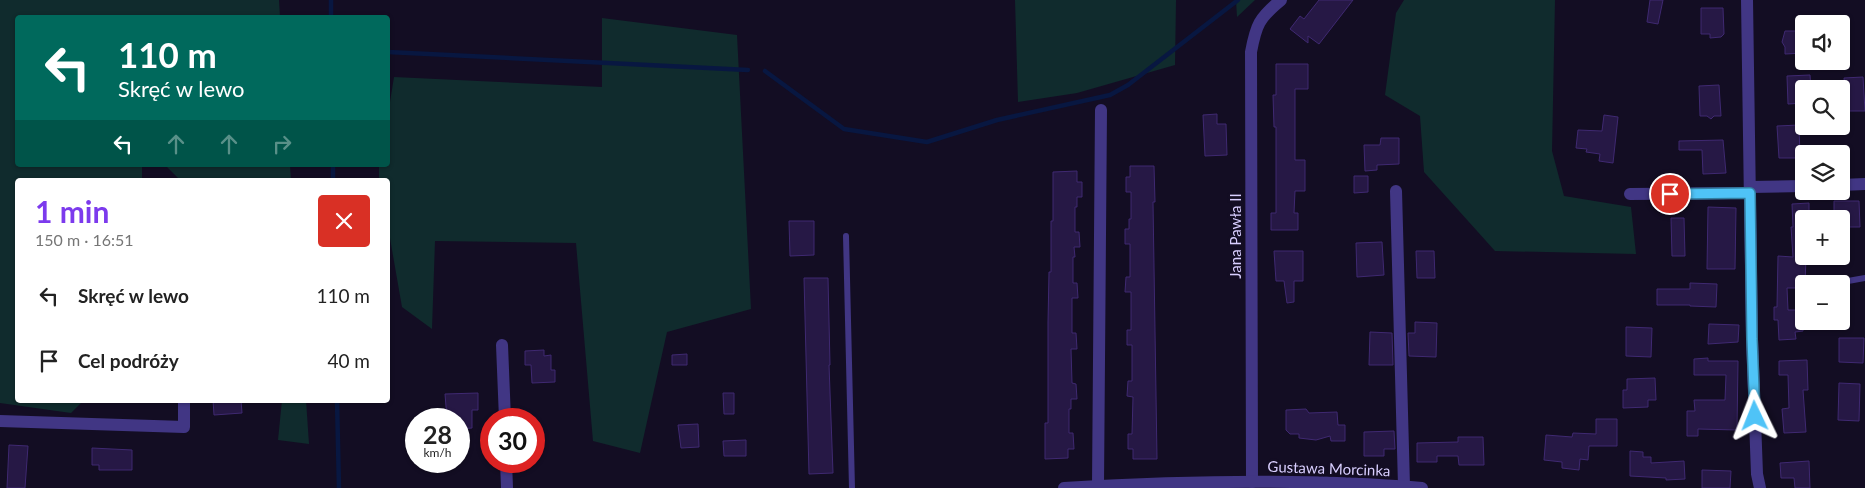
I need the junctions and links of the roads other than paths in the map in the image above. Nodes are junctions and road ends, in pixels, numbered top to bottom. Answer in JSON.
{"nodes":[{"id":1,"x":1281,"y":0,"type":"edge"},
{"id":2,"x":1747,"y":0,"type":"edge"},
{"id":3,"x":1101,"y":110,"type":"dead end"},
{"id":4,"x":1865,"y":184,"type":"edge"},
{"id":5,"x":1850,"y":185,"type":"edge"},
{"id":6,"x":1795,"y":187,"type":"edge"},
{"id":7,"x":1396,"y":190,"type":"dead end"},
{"id":8,"x":1750,"y":190,"type":"junction"},
{"id":9,"x":1630,"y":194,"type":"dead end"},
{"id":10,"x":846,"y":236,"type":"dead end"},
{"id":11,"x":1865,"y":278,"type":"edge"},
{"id":12,"x":1850,"y":281,"type":"edge"},
{"id":13,"x":502,"y":345,"type":"dead end"},
{"id":14,"x":184,"y":403,"type":"edge"},
{"id":15,"x":505,"y":408,"type":"edge"},
{"id":16,"x":0,"y":421,"type":"edge"},
{"id":17,"x":506,"y":473,"type":"edge"},
{"id":18,"x":1252,"y":482,"type":"junction"},
{"id":19,"x":1299,"y":485,"type":"edge"},
{"id":20,"x":1098,"y":486,"type":"junction"},
{"id":21,"x":1404,"y":486,"type":"junction"},
{"id":22,"x":507,"y":488,"type":"edge"},
{"id":23,"x":852,"y":488,"type":"edge"},
{"id":24,"x":1064,"y":488,"type":"edge"},
{"id":25,"x":1422,"y":488,"type":"edge"},
{"id":26,"x":1760,"y":488,"type":"edge"}],
"edges":[{"from":1,"to":18,"type":"street","name":"Jana Pawła II"},
{"from":2,"to":8,"type":"street"},
{"from":3,"to":20,"type":"street"},
{"from":4,"to":5,"type":"street"},
{"from":6,"to":8,"type":"street"},
{"from":7,"to":21,"type":"street"},
{"from":8,"to":9,"type":"street"},
{"from":8,"to":26,"type":"street"},
{"from":10,"to":23,"type":"lane"},
{"from":11,"to":12,"type":"lane"},
{"from":13,"to":15,"type":"street"},
{"from":14,"to":16,"type":"street"},
{"from":17,"to":22,"type":"street"},
{"from":18,"to":19,"type":"street","name":"Gustawa Morcinka"},
{"from":18,"to":20,"type":"street","name":"Gustawa Morcinka"},
{"from":19,"to":21,"type":"street","name":"Gustawa Morcinka"},
{"from":20,"to":24,"type":"street","name":"Gustawa Morcinka"},
{"from":21,"to":25,"type":"street","name":"Gustawa Morcinka"}]}
